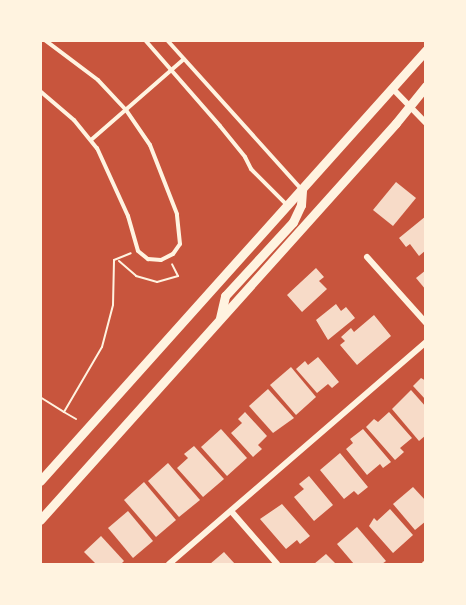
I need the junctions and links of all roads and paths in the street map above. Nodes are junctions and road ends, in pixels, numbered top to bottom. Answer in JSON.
{"nodes":[{"id":1,"x":45,"y":40,"type":"edge"},
{"id":2,"x":145,"y":40,"type":"edge"},
{"id":3,"x":167,"y":40,"type":"edge"},
{"id":4,"x":426,"y":50,"type":"edge"},
{"id":5,"x":184,"y":59,"type":"junction"},
{"id":6,"x":171,"y":70,"type":"junction"},
{"id":7,"x":426,"y":86,"type":"edge"},
{"id":8,"x":393,"y":89,"type":"junction"},
{"id":9,"x":40,"y":92,"type":"edge"},
{"id":10,"x":411,"y":107,"type":"junction"},
{"id":11,"x":126,"y":110,"type":"junction"},
{"id":12,"x":426,"y":123,"type":"edge"},
{"id":13,"x":91,"y":140,"type":"junction"},
{"id":14,"x":302,"y":189,"type":"junction"},
{"id":15,"x":287,"y":205,"type":"junction"},
{"id":16,"x":137,"y":249,"type":"junction"},
{"id":17,"x":168,"y":257,"type":"junction"},
{"id":18,"x":367,"y":257,"type":"dead end"},
{"id":19,"x":118,"y":261,"type":"junction"},
{"id":20,"x":220,"y":318,"type":"junction"},
{"id":21,"x":426,"y":323,"type":"edge"},
{"id":22,"x":426,"y":342,"type":"edge"},
{"id":23,"x":40,"y":397,"type":"edge"},
{"id":24,"x":64,"y":412,"type":"junction"},
{"id":25,"x":76,"y":419,"type":"dead end"},
{"id":26,"x":40,"y":481,"type":"edge"},
{"id":27,"x":231,"y":511,"type":"junction"},
{"id":28,"x":40,"y":520,"type":"edge"},
{"id":29,"x":169,"y":564,"type":"edge"},
{"id":30,"x":277,"y":564,"type":"edge"}],
"edges":[{"from":1,"to":11,"type":"lane"},
{"from":2,"to":6,"type":"lane"},
{"from":3,"to":5,"type":"lane"},
{"from":4,"to":8,"type":"street"},
{"from":5,"to":6,"type":"lane"},
{"from":5,"to":14,"type":"lane"},
{"from":6,"to":11,"type":"lane"},
{"from":6,"to":15,"type":"lane"},
{"from":7,"to":10,"type":"street"},
{"from":8,"to":10,"type":"street"},
{"from":8,"to":14,"type":"street"},
{"from":9,"to":13,"type":"lane"},
{"from":10,"to":12,"type":"street"},
{"from":10,"to":20,"type":"street"},
{"from":11,"to":13,"type":"lane"},
{"from":11,"to":17,"type":"lane"},
{"from":13,"to":16,"type":"lane"},
{"from":14,"to":15,"type":"street"},
{"from":14,"to":20,"type":"street"},
{"from":15,"to":26,"type":"street"},
{"from":16,"to":17,"type":"lane"},
{"from":16,"to":19,"type":"path"},
{"from":17,"to":19,"type":"path"},
{"from":18,"to":21,"type":"street"},
{"from":19,"to":24,"type":"path"},
{"from":20,"to":28,"type":"street"},
{"from":22,"to":27,"type":"street"},
{"from":23,"to":24,"type":"path"},
{"from":24,"to":25,"type":"path"},
{"from":27,"to":29,"type":"street"},
{"from":27,"to":30,"type":"street"}]}
